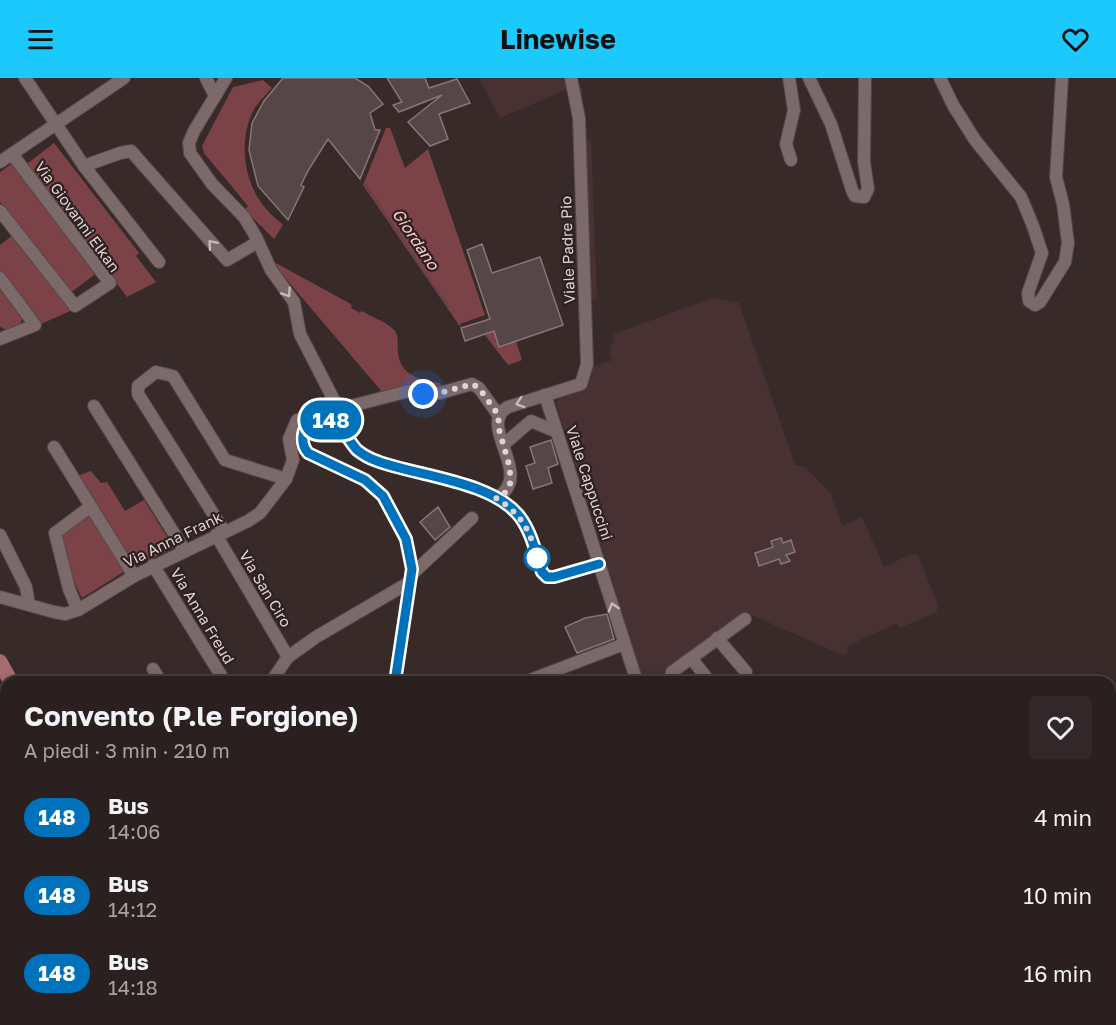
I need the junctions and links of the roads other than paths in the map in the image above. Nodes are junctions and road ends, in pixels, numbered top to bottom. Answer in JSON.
{"nodes":[{"id":1,"x":25,"y":78,"type":"edge"},
{"id":2,"x":124,"y":78,"type":"edge"},
{"id":3,"x":206,"y":78,"type":"edge"},
{"id":4,"x":571,"y":78,"type":"edge"},
{"id":5,"x":789,"y":78,"type":"edge"},
{"id":6,"x":809,"y":78,"type":"edge"},
{"id":7,"x":865,"y":78,"type":"edge"},
{"id":8,"x":940,"y":78,"type":"edge"},
{"id":9,"x":1062,"y":78,"type":"edge"},
{"id":10,"x":225,"y":80,"type":"edge"},
{"id":11,"x":215,"y":96,"type":"junction"},
{"id":12,"x":56,"y":125,"type":"junction"},
{"id":13,"x":12,"y":154,"type":"junction"},
{"id":14,"x":791,"y":160,"type":"dead end"},
{"id":15,"x":0,"y":162,"type":"edge"},
{"id":16,"x":84,"y":166,"type":"junction"},
{"id":17,"x":0,"y":211,"type":"edge"},
{"id":18,"x":258,"y":242,"type":"junction"},
{"id":19,"x":159,"y":262,"type":"dead end"},
{"id":20,"x":0,"y":278,"type":"edge"},
{"id":21,"x":0,"y":338,"type":"edge"},
{"id":22,"x":545,"y":395,"type":"junction"},
{"id":23,"x":94,"y":406,"type":"dead end"},
{"id":24,"x":338,"y":408,"type":"junction"},
{"id":25,"x":499,"y":416,"type":"junction"},
{"id":26,"x":333,"y":421,"type":"junction"},
{"id":27,"x":557,"y":432,"type":"junction"},
{"id":28,"x":503,"y":445,"type":"junction"},
{"id":29,"x":54,"y":447,"type":"dead end"},
{"id":30,"x":286,"y":479,"type":"junction"},
{"id":31,"x":496,"y":498,"type":"junction"},
{"id":32,"x":90,"y":507,"type":"junction"},
{"id":33,"x":472,"y":518,"type":"dead end"},
{"id":34,"x":220,"y":533,"type":"junction"},
{"id":35,"x":0,"y":535,"type":"edge"},
{"id":36,"x":185,"y":551,"type":"junction"},
{"id":37,"x":599,"y":564,"type":"junction"},
{"id":38,"x":153,"y":566,"type":"junction"},
{"id":39,"x":134,"y":576,"type":"junction"},
{"id":40,"x":410,"y":579,"type":"junction"},
{"id":41,"x":0,"y":597,"type":"edge"},
{"id":42,"x":29,"y":604,"type":"junction"},
{"id":43,"x":78,"y":610,"type":"junction"},
{"id":44,"x":746,"y":619,"type":"dead end"},
{"id":45,"x":717,"y":638,"type":"junction"},
{"id":46,"x":624,"y":644,"type":"junction"},
{"id":47,"x":288,"y":657,"type":"junction"},
{"id":48,"x":691,"y":658,"type":"junction"},
{"id":49,"x":0,"y":662,"type":"edge"},
{"id":50,"x":153,"y":669,"type":"dead end"},
{"id":51,"x":746,"y":672,"type":"dead end"},
{"id":52,"x":8,"y":676,"type":"edge"},
{"id":53,"x":157,"y":676,"type":"edge"},
{"id":54,"x":221,"y":676,"type":"edge"},
{"id":55,"x":275,"y":676,"type":"edge"},
{"id":56,"x":396,"y":676,"type":"edge"},
{"id":57,"x":541,"y":676,"type":"edge"},
{"id":58,"x":635,"y":676,"type":"edge"},
{"id":59,"x":671,"y":676,"type":"edge"},
{"id":60,"x":705,"y":676,"type":"edge"}],
"edges":[{"from":1,"to":12,"type":"street"},
{"from":2,"to":12,"type":"street"},
{"from":3,"to":11,"type":"street"},
{"from":4,"to":22,"type":"street","name":"Viale Padre Pio"},
{"from":5,"to":14,"type":"street"},
{"from":6,"to":7,"type":"street"},
{"from":8,"to":9,"type":"street"},
{"from":10,"to":11,"type":"street"},
{"from":11,"to":18,"type":"street"},
{"from":12,"to":13,"type":"street"},
{"from":12,"to":16,"type":"street"},
{"from":13,"to":15,"type":"street"},
{"from":13,"to":17,"type":"street","name":"Via Giovanni Elkan"},
{"from":18,"to":16,"type":"street","one_way":true},
{"from":16,"to":19,"type":"street"},
{"from":18,"to":24,"type":"street","one_way":true},
{"from":20,"to":21,"type":"street"},
{"from":22,"to":25,"type":"street","one_way":true},
{"from":22,"to":27,"type":"street","name":"Viale Cappuccini"},
{"from":23,"to":36,"type":"street"},
{"from":24,"to":25,"type":"street"},
{"from":24,"to":26,"type":"street"},
{"from":24,"to":30,"type":"street","name":"Via Anna Frank"},
{"from":25,"to":28,"type":"street"},
{"from":26,"to":31,"type":"street"},
{"from":26,"to":40,"type":"street"},
{"from":27,"to":28,"type":"street"},
{"from":27,"to":37,"type":"street","name":"Viale Cappuccini"},
{"from":28,"to":31,"type":"street"},
{"from":29,"to":32,"type":"street"},
{"from":30,"to":34,"type":"street","name":"Via Anna Frank"},
{"from":30,"to":34,"type":"street","name":"Via San Ciro"},
{"from":31,"to":37,"type":"street"},
{"from":32,"to":39,"type":"street"},
{"from":32,"to":43,"type":"street"},
{"from":33,"to":40,"type":"street"},
{"from":34,"to":36,"type":"street","name":"Via Anna Frank"},
{"from":34,"to":47,"type":"street","name":"Via San Ciro"},
{"from":35,"to":42,"type":"street"},
{"from":36,"to":38,"type":"street","name":"Via Anna Frank"},
{"from":46,"to":37,"type":"street","name":"Viale Cappuccini","one_way":true},
{"from":38,"to":39,"type":"street","name":"Via Anna Frank"},
{"from":38,"to":54,"type":"street","name":"Via Anna Freud"},
{"from":39,"to":43,"type":"street","name":"Via Anna Frank"},
{"from":40,"to":47,"type":"street"},
{"from":40,"to":56,"type":"street"},
{"from":41,"to":42,"type":"street"},
{"from":42,"to":43,"type":"street"},
{"from":44,"to":45,"type":"street"},
{"from":45,"to":48,"type":"street"},
{"from":45,"to":51,"type":"street"},
{"from":46,"to":57,"type":"street"},
{"from":46,"to":58,"type":"street","name":"Viale Cappuccini"},
{"from":47,"to":55,"type":"street"},
{"from":48,"to":59,"type":"street"},
{"from":48,"to":60,"type":"street"},
{"from":49,"to":52,"type":"main road"},
{"from":50,"to":53,"type":"street"}]}
